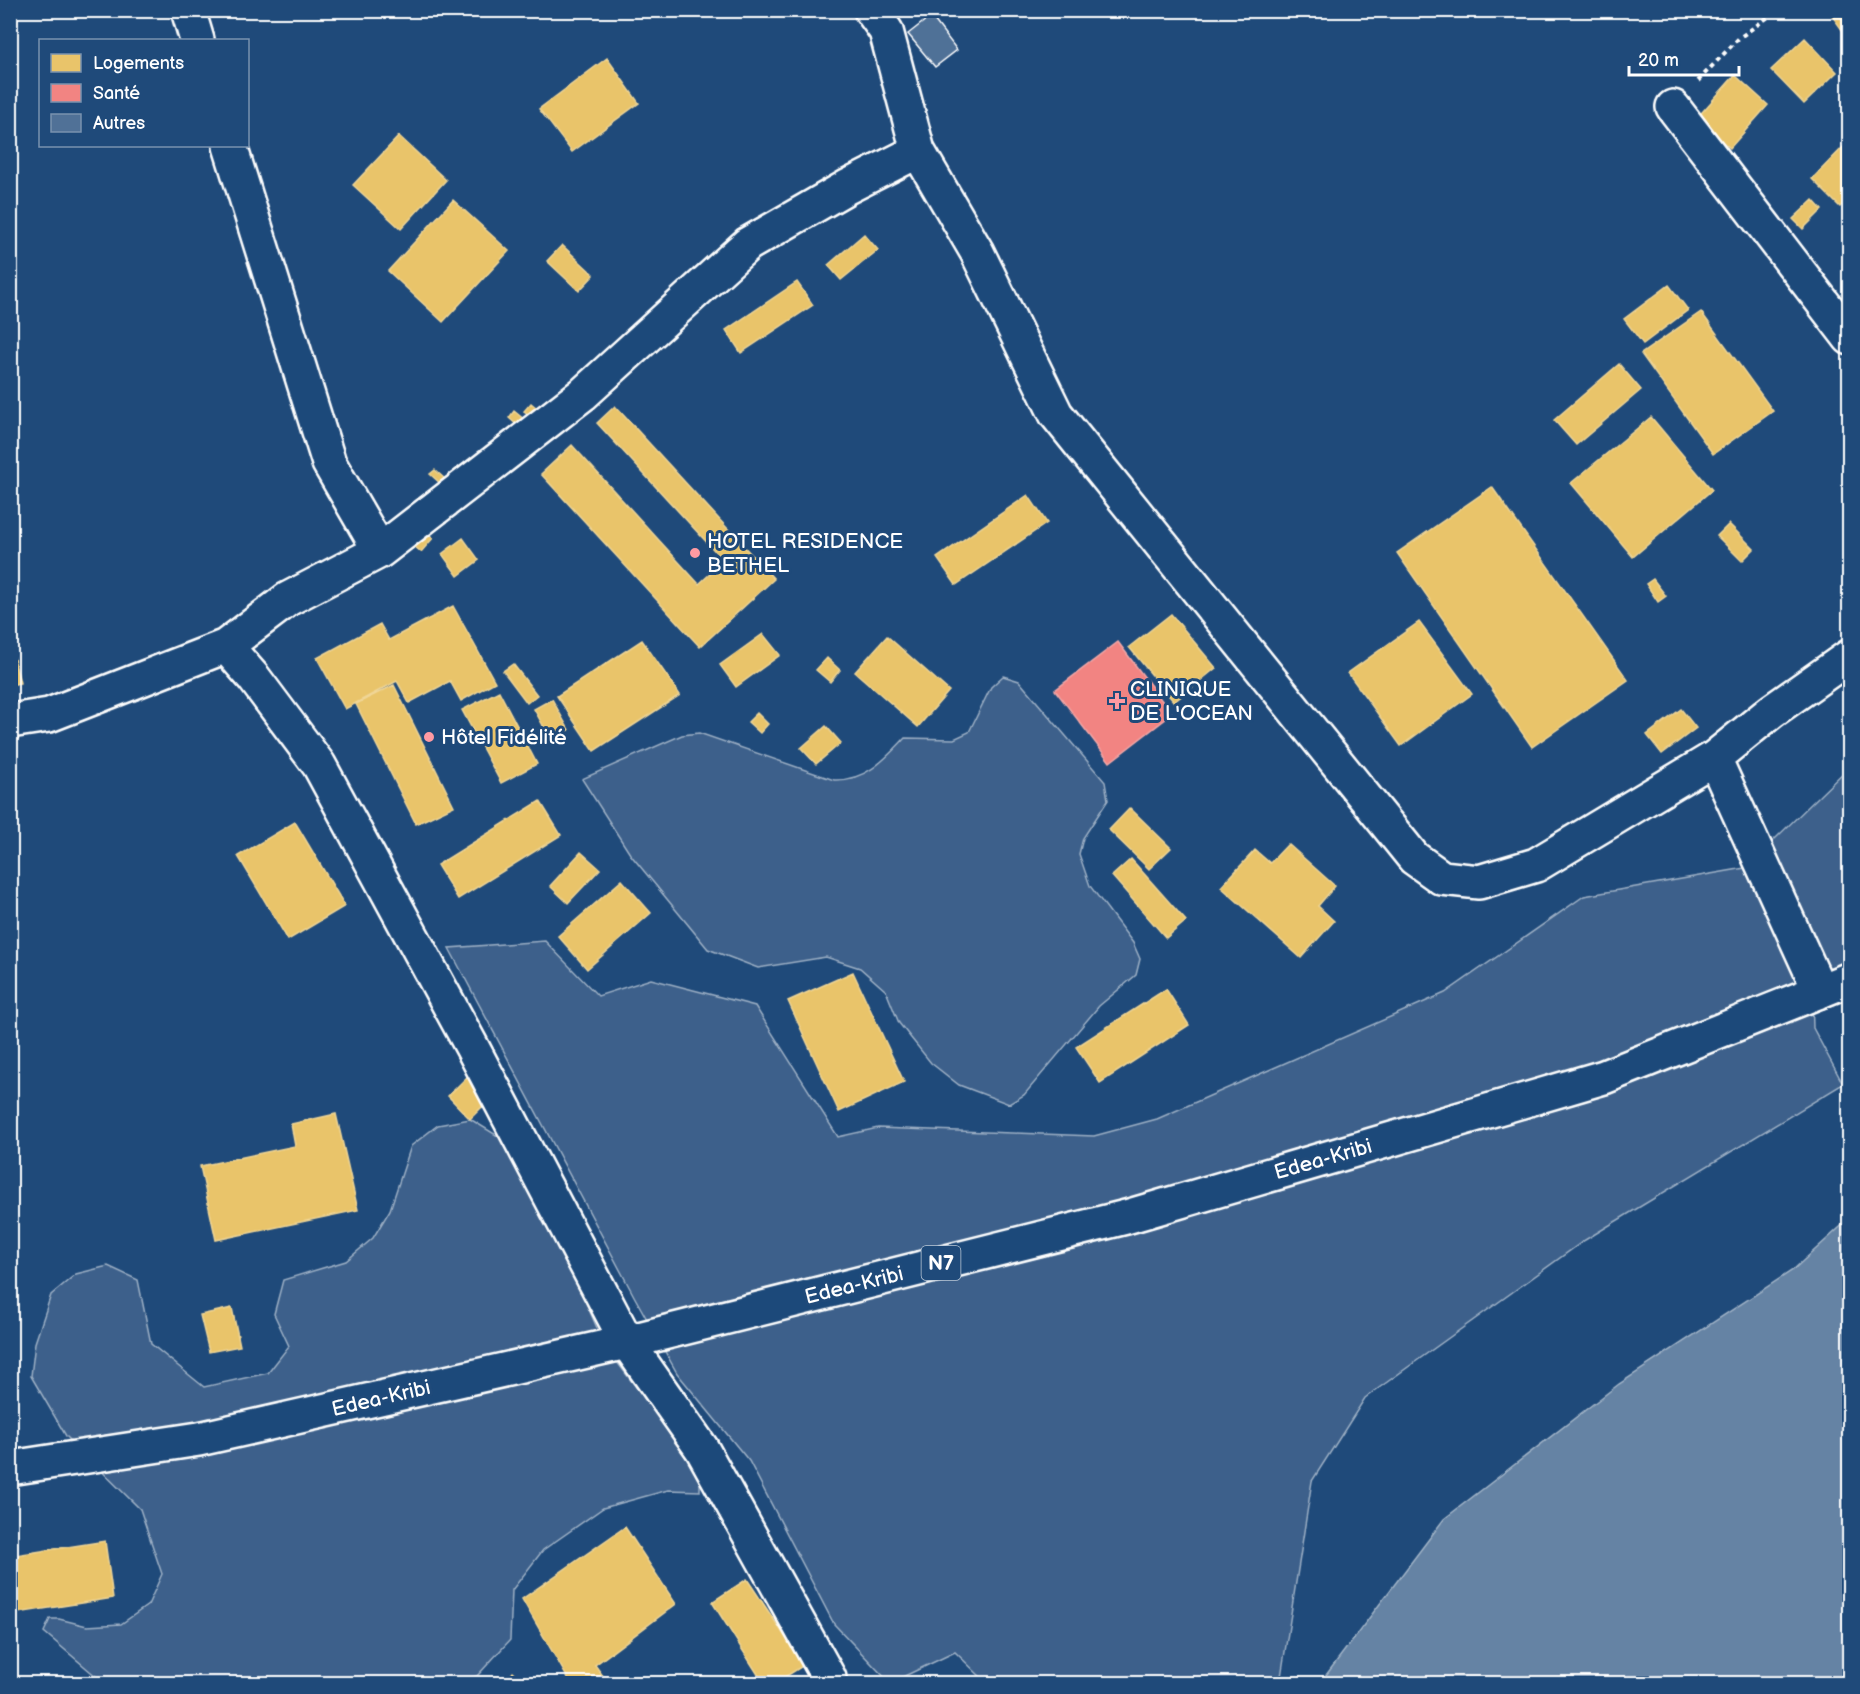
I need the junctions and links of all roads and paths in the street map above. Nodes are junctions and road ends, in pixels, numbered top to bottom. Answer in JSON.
{"nodes":[{"id":1,"x":188,"y":10,"type":"edge"},
{"id":2,"x":871,"y":10,"type":"edge"},
{"id":3,"x":1778,"y":10,"type":"edge"},
{"id":4,"x":197,"y":39,"type":"edge"},
{"id":5,"x":1673,"y":107,"type":"joint"},
{"id":6,"x":230,"y":147,"type":"edge"},
{"id":7,"x":918,"y":152,"type":"junction"},
{"id":8,"x":1850,"y":338,"type":"edge"},
{"id":9,"x":380,"y":551,"type":"junction"},
{"id":10,"x":226,"y":646,"type":"junction"},
{"id":11,"x":1850,"y":656,"type":"edge"},
{"id":12,"x":10,"y":721,"type":"edge"},
{"id":13,"x":1714,"y":758,"type":"junction"},
{"id":14,"x":1835,"y":985,"type":"edge"},
{"id":15,"x":627,"y":1342,"type":"junction"},
{"id":16,"x":10,"y":1468,"type":"edge"},
{"id":17,"x":829,"y":1683,"type":"edge"}],
"edges":[{"from":1,"to":4,"type":"main road"},
{"from":2,"to":7,"type":"main road"},
{"from":3,"to":5,"type":"path"},
{"from":5,"to":8,"type":"main road"},
{"from":6,"to":9,"type":"main road"},
{"from":7,"to":9,"type":"main road"},
{"from":7,"to":13,"type":"main road"},
{"from":9,"to":10,"type":"main road"},
{"from":10,"to":12,"type":"main road"},
{"from":10,"to":15,"type":"main road"},
{"from":11,"to":13,"type":"main road"},
{"from":13,"to":14,"type":"main road"},
{"from":14,"to":15,"type":"main road","name":"Edea-Kribi","number":"N7"},
{"from":15,"to":16,"type":"main road","name":"Edea-Kribi","number":"N7"},
{"from":15,"to":17,"type":"main road"}]}
